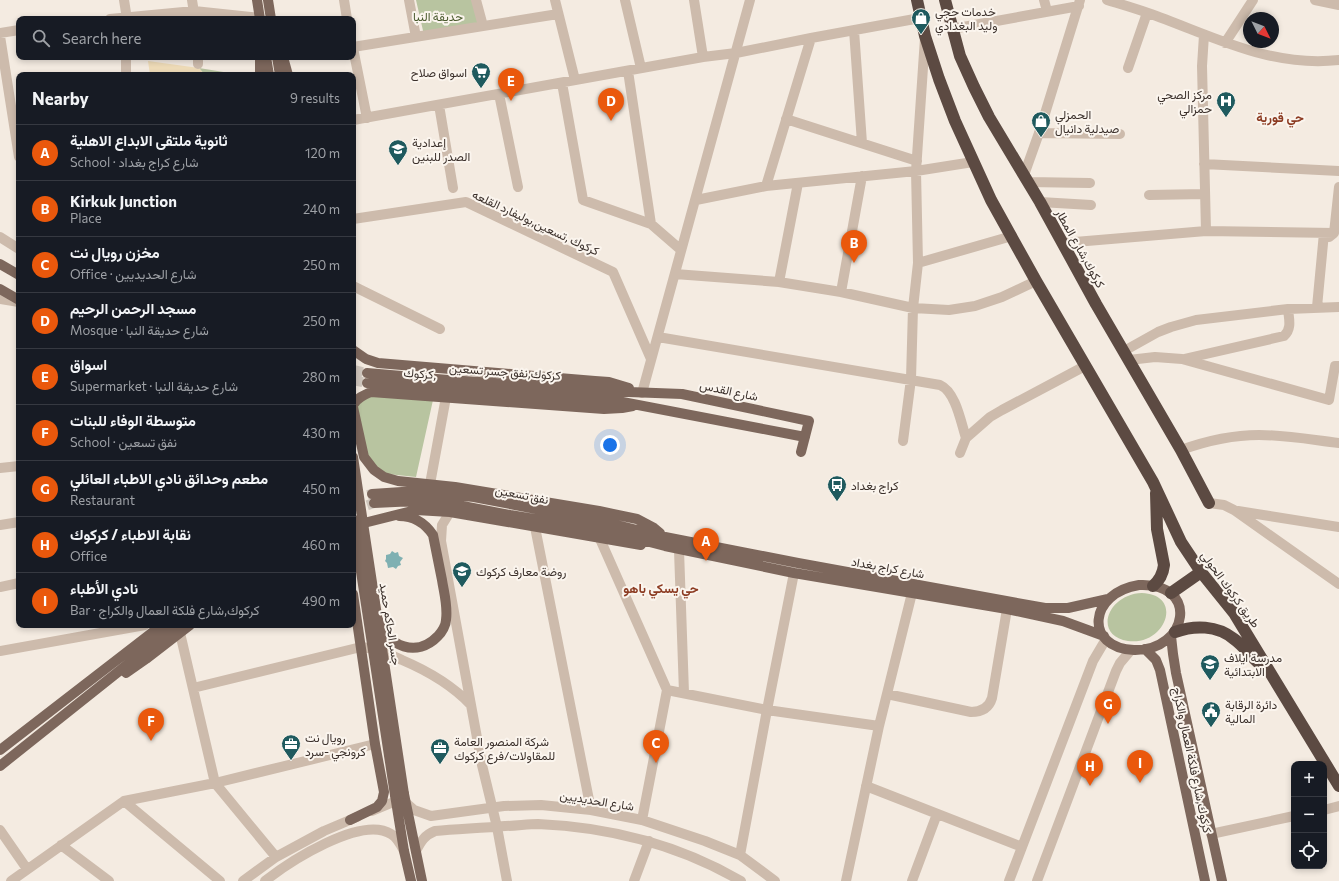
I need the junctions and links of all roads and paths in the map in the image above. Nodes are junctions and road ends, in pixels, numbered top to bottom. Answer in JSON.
{"nodes":[{"id":1,"x":124,"y":0,"type":"edge"},
{"id":2,"x":192,"y":0,"type":"edge"},
{"id":3,"x":257,"y":0,"type":"edge"},
{"id":4,"x":268,"y":0,"type":"edge"},
{"id":5,"x":344,"y":0,"type":"edge"},
{"id":6,"x":409,"y":0,"type":"edge"},
{"id":7,"x":476,"y":0,"type":"edge"},
{"id":8,"x":555,"y":0,"type":"edge"},
{"id":9,"x":625,"y":0,"type":"edge"},
{"id":10,"x":694,"y":0,"type":"edge"},
{"id":11,"x":750,"y":0,"type":"edge"},
{"id":12,"x":916,"y":0,"type":"edge"},
{"id":13,"x":945,"y":0,"type":"edge"},
{"id":14,"x":1044,"y":0,"type":"edge"},
{"id":15,"x":1107,"y":0,"type":"edge"},
{"id":16,"x":1253,"y":0,"type":"edge"},
{"id":17,"x":1315,"y":0,"type":"edge"},
{"id":18,"x":1080,"y":3,"type":"edge"},
{"id":19,"x":1137,"y":4,"type":"edge"},
{"id":20,"x":1339,"y":5,"type":"edge"},
{"id":21,"x":1047,"y":11,"type":"junction"},
{"id":22,"x":1147,"y":13,"type":"junction"},
{"id":23,"x":558,"y":14,"type":"junction"},
{"id":24,"x":194,"y":15,"type":"edge"},
{"id":25,"x":127,"y":16,"type":"edge"},
{"id":26,"x":172,"y":16,"type":"edge"},
{"id":27,"x":210,"y":16,"type":"edge"},
{"id":28,"x":260,"y":16,"type":"edge"},
{"id":29,"x":271,"y":16,"type":"edge"},
{"id":30,"x":347,"y":16,"type":"edge"},
{"id":31,"x":920,"y":18,"type":"junction"},
{"id":32,"x":483,"y":26,"type":"junction"},
{"id":33,"x":952,"y":29,"type":"junction"},
{"id":34,"x":854,"y":30,"type":"junction"},
{"id":35,"x":16,"y":31,"type":"edge"},
{"id":36,"x":0,"y":34,"type":"edge"},
{"id":37,"x":1204,"y":35,"type":"junction"},
{"id":38,"x":925,"y":36,"type":"junction"},
{"id":39,"x":416,"y":37,"type":"junction"},
{"id":40,"x":811,"y":38,"type":"junction"},
{"id":41,"x":1225,"y":43,"type":"junction"},
{"id":42,"x":356,"y":47,"type":"edge"},
{"id":43,"x":736,"y":53,"type":"junction"},
{"id":44,"x":703,"y":57,"type":"junction"},
{"id":45,"x":126,"y":60,"type":"edge"},
{"id":46,"x":263,"y":60,"type":"edge"},
{"id":47,"x":267,"y":60,"type":"edge"},
{"id":48,"x":284,"y":60,"type":"edge"},
{"id":49,"x":355,"y":60,"type":"edge"},
{"id":50,"x":1339,"y":60,"type":"edge"},
{"id":51,"x":641,"y":68,"type":"junction"},
{"id":52,"x":1128,"y":68,"type":"dead end"},
{"id":53,"x":272,"y":70,"type":"edge"},
{"id":54,"x":628,"y":71,"type":"junction"},
{"id":55,"x":126,"y":72,"type":"edge"},
{"id":56,"x":287,"y":72,"type":"edge"},
{"id":57,"x":574,"y":80,"type":"junction"},
{"id":58,"x":562,"y":83,"type":"junction"},
{"id":59,"x":499,"y":94,"type":"junction"},
{"id":60,"x":439,"y":105,"type":"junction"},
{"id":61,"x":367,"y":118,"type":"junction"},
{"id":62,"x":786,"y":119,"type":"junction"},
{"id":63,"x":356,"y":120,"type":"edge"},
{"id":64,"x":1039,"y":133,"type":"junction"},
{"id":65,"x":1120,"y":134,"type":"dead end"},
{"id":66,"x":16,"y":138,"type":"edge"},
{"id":67,"x":862,"y":143,"type":"junction"},
{"id":68,"x":973,"y":162,"type":"junction"},
{"id":69,"x":1204,"y":164,"type":"junction"},
{"id":70,"x":917,"y":166,"type":"junction"},
{"id":71,"x":1339,"y":171,"type":"edge"},
{"id":72,"x":862,"y":176,"type":"junction"},
{"id":73,"x":1026,"y":178,"type":"junction"},
{"id":74,"x":798,"y":183,"type":"junction"},
{"id":75,"x":1090,"y":183,"type":"dead end"},
{"id":76,"x":766,"y":186,"type":"junction"},
{"id":77,"x":518,"y":187,"type":"dead end"},
{"id":78,"x":1339,"y":187,"type":"edge"},
{"id":79,"x":453,"y":188,"type":"dead end"},
{"id":80,"x":1205,"y":194,"type":"junction"},
{"id":81,"x":1149,"y":195,"type":"dead end"},
{"id":82,"x":696,"y":200,"type":"junction"},
{"id":83,"x":1040,"y":202,"type":"junction"},
{"id":84,"x":1091,"y":205,"type":"dead end"},
{"id":85,"x":356,"y":219,"type":"edge"},
{"id":86,"x":652,"y":224,"type":"junction"},
{"id":87,"x":1206,"y":231,"type":"junction"},
{"id":88,"x":1012,"y":236,"type":"junction"},
{"id":89,"x":1327,"y":236,"type":"junction"},
{"id":90,"x":0,"y":237,"type":"edge"},
{"id":91,"x":1063,"y":243,"type":"junction"},
{"id":92,"x":16,"y":247,"type":"edge"},
{"id":93,"x":682,"y":250,"type":"junction"},
{"id":94,"x":918,"y":263,"type":"junction"},
{"id":95,"x":0,"y":264,"type":"edge"},
{"id":96,"x":16,"y":273,"type":"edge"},
{"id":97,"x":675,"y":274,"type":"junction"},
{"id":98,"x":1036,"y":281,"type":"junction"},
{"id":99,"x":779,"y":282,"type":"junction"},
{"id":100,"x":356,"y":287,"type":"edge"},
{"id":101,"x":0,"y":289,"type":"edge"},
{"id":102,"x":841,"y":292,"type":"junction"},
{"id":103,"x":0,"y":299,"type":"edge"},
{"id":104,"x":16,"y":299,"type":"edge"},
{"id":105,"x":16,"y":301,"type":"edge"},
{"id":106,"x":1317,"y":307,"type":"junction"},
{"id":107,"x":1339,"y":307,"type":"edge"},
{"id":108,"x":913,"y":308,"type":"junction"},
{"id":109,"x":1288,"y":309,"type":"junction"},
{"id":110,"x":440,"y":329,"type":"dead end"},
{"id":111,"x":658,"y":337,"type":"junction"},
{"id":112,"x":356,"y":352,"type":"edge"},
{"id":113,"x":1126,"y":356,"type":"junction"},
{"id":114,"x":651,"y":359,"type":"junction"},
{"id":115,"x":1182,"y":360,"type":"junction"},
{"id":116,"x":1085,"y":366,"type":"junction"},
{"id":117,"x":1339,"y":366,"type":"edge"},
{"id":118,"x":367,"y":378,"type":"joint"},
{"id":119,"x":911,"y":379,"type":"junction"},
{"id":120,"x":642,"y":392,"type":"junction"},
{"id":121,"x":446,"y":397,"type":"junction"},
{"id":122,"x":356,"y":400,"type":"edge"},
{"id":123,"x":639,"y":404,"type":"junction"},
{"id":124,"x":356,"y":420,"type":"edge"},
{"id":125,"x":805,"y":437,"type":"junction"},
{"id":126,"x":966,"y":438,"type":"junction"},
{"id":127,"x":903,"y":441,"type":"dead end"},
{"id":128,"x":1339,"y":443,"type":"edge"},
{"id":129,"x":1181,"y":450,"type":"junction"},
{"id":130,"x":801,"y":452,"type":"dead end"},
{"id":131,"x":960,"y":453,"type":"dead end"},
{"id":132,"x":16,"y":466,"type":"edge"},
{"id":133,"x":0,"y":468,"type":"edge"},
{"id":134,"x":356,"y":477,"type":"edge"},
{"id":135,"x":430,"y":484,"type":"junction"},
{"id":136,"x":1156,"y":488,"type":"junction"},
{"id":137,"x":373,"y":498,"type":"tunnel mouth"},
{"id":138,"x":1209,"y":503,"type":"joint"},
{"id":139,"x":1234,"y":510,"type":"junction"},
{"id":140,"x":450,"y":512,"type":"junction"},
{"id":141,"x":388,"y":516,"type":"junction"},
{"id":142,"x":16,"y":522,"type":"edge"},
{"id":143,"x":0,"y":525,"type":"edge"},
{"id":144,"x":356,"y":525,"type":"edge"},
{"id":145,"x":535,"y":527,"type":"junction"},
{"id":146,"x":1339,"y":527,"type":"edge"},
{"id":147,"x":356,"y":537,"type":"edge"},
{"id":148,"x":600,"y":539,"type":"junction"},
{"id":149,"x":665,"y":542,"type":"junction"},
{"id":150,"x":679,"y":550,"type":"junction"},
{"id":151,"x":1201,"y":572,"type":"junction"},
{"id":152,"x":794,"y":573,"type":"junction"},
{"id":153,"x":16,"y":584,"type":"edge"},
{"id":154,"x":1339,"y":584,"type":"edge"},
{"id":155,"x":1153,"y":586,"type":"junction"},
{"id":156,"x":0,"y":587,"type":"edge"},
{"id":157,"x":912,"y":593,"type":"junction"},
{"id":158,"x":1171,"y":593,"type":"junction"},
{"id":159,"x":1108,"y":599,"type":"junction"},
{"id":160,"x":1007,"y":609,"type":"junction"},
{"id":161,"x":356,"y":614,"type":"edge"},
{"id":162,"x":377,"y":615,"type":"junction"},
{"id":163,"x":128,"y":628,"type":"edge"},
{"id":164,"x":147,"y":628,"type":"edge"},
{"id":165,"x":158,"y":628,"type":"edge"},
{"id":166,"x":178,"y":629,"type":"edge"},
{"id":167,"x":1173,"y":634,"type":"junction"},
{"id":168,"x":1105,"y":638,"type":"junction"},
{"id":169,"x":361,"y":647,"type":"junction"},
{"id":170,"x":1146,"y":649,"type":"junction"},
{"id":171,"x":1131,"y":650,"type":"junction"},
{"id":172,"x":0,"y":651,"type":"edge"},
{"id":173,"x":1270,"y":673,"type":"junction"},
{"id":174,"x":91,"y":681,"type":"junction"},
{"id":175,"x":193,"y":688,"type":"junction"},
{"id":176,"x":667,"y":690,"type":"junction"},
{"id":177,"x":684,"y":693,"type":"junction"},
{"id":178,"x":887,"y":694,"type":"junction"},
{"id":179,"x":471,"y":705,"type":"junction"},
{"id":180,"x":767,"y":710,"type":"junction"},
{"id":181,"x":879,"y":726,"type":"junction"},
{"id":182,"x":375,"y":744,"type":"junction"},
{"id":183,"x":0,"y":750,"type":"edge"},
{"id":184,"x":0,"y":766,"type":"edge"},
{"id":185,"x":215,"y":783,"type":"junction"},
{"id":186,"x":866,"y":786,"type":"junction"},
{"id":187,"x":1339,"y":786,"type":"edge"},
{"id":188,"x":400,"y":798,"type":"junction"},
{"id":189,"x":124,"y":801,"type":"junction"},
{"id":190,"x":1339,"y":806,"type":"edge"},
{"id":191,"x":492,"y":807,"type":"junction"},
{"id":192,"x":1327,"y":809,"type":"edge"},
{"id":193,"x":591,"y":810,"type":"junction"},
{"id":194,"x":937,"y":814,"type":"junction"},
{"id":195,"x":1291,"y":817,"type":"edge"},
{"id":196,"x":350,"y":820,"type":"junction"},
{"id":197,"x":642,"y":820,"type":"junction"},
{"id":198,"x":498,"y":827,"type":"junction"},
{"id":199,"x":0,"y":830,"type":"edge"},
{"id":200,"x":1211,"y":834,"type":"junction"},
{"id":201,"x":649,"y":841,"type":"junction"},
{"id":202,"x":61,"y":845,"type":"junction"},
{"id":203,"x":1022,"y":846,"type":"junction"},
{"id":204,"x":404,"y":851,"type":"junction"},
{"id":205,"x":416,"y":851,"type":"junction"},
{"id":206,"x":740,"y":855,"type":"junction"},
{"id":207,"x":276,"y":857,"type":"junction"},
{"id":208,"x":27,"y":869,"type":"junction"},
{"id":209,"x":15,"y":880,"type":"edge"},
{"id":210,"x":109,"y":881,"type":"edge"},
{"id":211,"x":220,"y":881,"type":"edge"},
{"id":212,"x":243,"y":881,"type":"edge"},
{"id":213,"x":265,"y":881,"type":"edge"},
{"id":214,"x":411,"y":881,"type":"edge"},
{"id":215,"x":422,"y":881,"type":"edge"},
{"id":216,"x":507,"y":881,"type":"edge"},
{"id":217,"x":634,"y":881,"type":"edge"},
{"id":218,"x":741,"y":881,"type":"edge"},
{"id":219,"x":775,"y":881,"type":"edge"},
{"id":220,"x":846,"y":881,"type":"edge"},
{"id":221,"x":912,"y":881,"type":"edge"},
{"id":222,"x":1009,"y":881,"type":"edge"},
{"id":223,"x":1037,"y":881,"type":"edge"},
{"id":224,"x":1206,"y":881,"type":"edge"},
{"id":225,"x":1222,"y":881,"type":"edge"}],
"edges":[{"from":1,"to":25,"type":"street"},
{"from":2,"to":24,"type":"street"},
{"from":3,"to":28,"type":"main road"},
{"from":4,"to":29,"type":"main road"},
{"from":5,"to":30,"type":"street"},
{"from":6,"to":39,"type":"street"},
{"from":7,"to":32,"type":"street"},
{"from":8,"to":23,"type":"street"},
{"from":9,"to":51,"type":"street"},
{"from":10,"to":44,"type":"street"},
{"from":11,"to":43,"type":"street"},
{"from":12,"to":31,"type":"highway"},
{"from":13,"to":33,"type":"highway","name":"كركوك,شارع المطار"},
{"from":14,"to":21,"type":"street"},
{"from":15,"to":19,"type":"street"},
{"from":16,"to":41,"type":"street"},
{"from":17,"to":20,"type":"street"},
{"from":18,"to":21,"type":"street"},
{"from":18,"to":64,"type":"street"},
{"from":19,"to":22,"type":"street"},
{"from":21,"to":33,"type":"street"},
{"from":22,"to":37,"type":"street"},
{"from":22,"to":52,"type":"street"},
{"from":23,"to":32,"type":"street"},
{"from":23,"to":57,"type":"street"},
{"from":24,"to":26,"type":"street"},
{"from":24,"to":27,"type":"street"},
{"from":31,"to":34,"type":"street"},
{"from":31,"to":38,"type":"highway"},
{"from":32,"to":39,"type":"street"},
{"from":33,"to":73,"type":"highway","name":"كركوك,شارع المطار"},
{"from":34,"to":40,"type":"street"},
{"from":34,"to":67,"type":"street"},
{"from":35,"to":36,"type":"street"},
{"from":36,"to":66,"type":"street"},
{"from":37,"to":41,"type":"street"},
{"from":37,"to":69,"type":"street"},
{"from":38,"to":68,"type":"highway"},
{"from":38,"to":70,"type":"street"},
{"from":39,"to":42,"type":"street"},
{"from":40,"to":43,"type":"street"},
{"from":40,"to":62,"type":"street"},
{"from":41,"to":50,"type":"street"},
{"from":43,"to":44,"type":"street"},
{"from":43,"to":82,"type":"street"},
{"from":44,"to":51,"type":"street"},
{"from":45,"to":55,"type":"street"},
{"from":46,"to":53,"type":"main road"},
{"from":47,"to":53,"type":"main road"},
{"from":48,"to":56,"type":"main road"},
{"from":49,"to":61,"type":"street"},
{"from":51,"to":54,"type":"street"},
{"from":54,"to":57,"type":"street"},
{"from":54,"to":86,"type":"street"},
{"from":57,"to":58,"type":"street"},
{"from":58,"to":59,"type":"street"},
{"from":58,"to":86,"type":"street"},
{"from":59,"to":60,"type":"street"},
{"from":59,"to":77,"type":"street"},
{"from":60,"to":61,"type":"street"},
{"from":60,"to":79,"type":"street"},
{"from":61,"to":63,"type":"street"},
{"from":62,"to":67,"type":"street"},
{"from":62,"to":76,"type":"street"},
{"from":64,"to":65,"type":"street"},
{"from":64,"to":73,"type":"street"},
{"from":67,"to":70,"type":"street"},
{"from":68,"to":70,"type":"street"},
{"from":68,"to":88,"type":"highway"},
{"from":69,"to":71,"type":"street"},
{"from":69,"to":80,"type":"street"},
{"from":70,"to":72,"type":"street"},
{"from":70,"to":94,"type":"street"},
{"from":72,"to":74,"type":"street"},
{"from":72,"to":102,"type":"street"},
{"from":73,"to":75,"type":"street"},
{"from":73,"to":83,"type":"highway","name":"كركوك,شارع المطار"},
{"from":74,"to":76,"type":"street"},
{"from":74,"to":99,"type":"street"},
{"from":76,"to":82,"type":"street"},
{"from":78,"to":89,"type":"street"},
{"from":80,"to":81,"type":"street"},
{"from":80,"to":87,"type":"street"},
{"from":82,"to":93,"type":"street"},
{"from":83,"to":84,"type":"street"},
{"from":83,"to":91,"type":"highway","name":"كركوك,شارع المطار"},
{"from":85,"to":114,"type":"street","name":"كركوك ,تسعين,بوليفارد القلعه"},
{"from":86,"to":93,"type":"street"},
{"from":87,"to":89,"type":"street"},
{"from":87,"to":91,"type":"street"},
{"from":88,"to":94,"type":"street"},
{"from":88,"to":98,"type":"highway"},
{"from":89,"to":106,"type":"street"},
{"from":90,"to":92,"type":"street"},
{"from":91,"to":113,"type":"highway","name":"كركوك,شارع المطار"},
{"from":93,"to":97,"type":"street"},
{"from":94,"to":108,"type":"street"},
{"from":95,"to":96,"type":"main road"},
{"from":97,"to":99,"type":"street"},
{"from":97,"to":111,"type":"street"},
{"from":98,"to":108,"type":"street"},
{"from":98,"to":116,"type":"highway"},
{"from":99,"to":102,"type":"street"},
{"from":100,"to":110,"type":"street"},
{"from":101,"to":104,"type":"main road"},
{"from":102,"to":108,"type":"street"},
{"from":103,"to":105,"type":"street"},
{"from":106,"to":107,"type":"street"},
{"from":106,"to":109,"type":"street"},
{"from":108,"to":119,"type":"street"},
{"from":109,"to":113,"type":"street"},
{"from":109,"to":115,"type":"street"},
{"from":111,"to":114,"type":"street"},
{"from":111,"to":119,"type":"street"},
{"from":112,"to":120,"type":"main road"},
{"from":113,"to":115,"type":"street"},
{"from":113,"to":129,"type":"highway","name":"كركوك,شارع المطار"},
{"from":114,"to":120,"type":"street"},
{"from":115,"to":117,"type":"street"},
{"from":116,"to":126,"type":"street"},
{"from":116,"to":136,"type":"highway"},
{"from":118,"to":120,"type":"main road","name":"كركوك,نفق جسر تسعين"},
{"from":118,"to":123,"type":"main road","name":"كركوك,"},
{"from":119,"to":126,"type":"street"},
{"from":119,"to":127,"type":"street"},
{"from":120,"to":125,"type":"main road","name":"شارع القدس"},
{"from":121,"to":122,"type":"main road"},
{"from":121,"to":123,"type":"main road"},
{"from":121,"to":135,"type":"street"},
{"from":123,"to":125,"type":"main road"},
{"from":124,"to":135,"type":"main road"},
{"from":125,"to":130,"type":"main road"},
{"from":126,"to":131,"type":"street"},
{"from":128,"to":129,"type":"street"},
{"from":129,"to":138,"type":"highway","name":"كركوك,شارع المطار"},
{"from":132,"to":133,"type":"street"},
{"from":134,"to":162,"type":"main road","name":"جسر الحاكم حميد","bridge":true},
{"from":135,"to":149,"type":"main road"},
{"from":136,"to":151,"type":"highway","name":"طريق كركوك الحولي"},
{"from":136,"to":155,"type":"highway"},
{"from":137,"to":149,"type":"main road","name":"نفق تسعين"},
{"from":138,"to":139,"type":"street"},
{"from":139,"to":146,"type":"street"},
{"from":139,"to":154,"type":"street"},
{"from":140,"to":141,"type":"main road"},
{"from":140,"to":145,"type":"main road"},
{"from":140,"to":179,"type":"street"},
{"from":141,"to":144,"type":"main road"},
{"from":141,"to":162,"type":"main road","bridge":true},
{"from":142,"to":143,"type":"street"},
{"from":145,"to":148,"type":"main road"},
{"from":145,"to":193,"type":"street"},
{"from":147,"to":188,"type":"main road","name":"جسر الحاكم حميد","bridge":true},
{"from":148,"to":149,"type":"main road"},
{"from":148,"to":176,"type":"street"},
{"from":149,"to":150,"type":"main road","name":"شارع كراج بغداد"},
{"from":149,"to":159,"type":"main road","name":"شارع كراج بغداد"},
{"from":150,"to":152,"type":"main road","name":"شارع كراج بغداد"},
{"from":150,"to":177,"type":"street"},
{"from":151,"to":158,"type":"highway"},
{"from":151,"to":173,"type":"highway","name":"طريق كركوك الحولي"},
{"from":152,"to":157,"type":"main road","name":"شارع كراج بغداد"},
{"from":152,"to":180,"type":"street"},
{"from":153,"to":156,"type":"street"},
{"from":155,"to":158,"type":"main road"},
{"from":155,"to":159,"type":"main road"},
{"from":157,"to":160,"type":"main road","name":"شارع كراج بغداد"},
{"from":157,"to":178,"type":"street"},
{"from":158,"to":167,"type":"main road"},
{"from":159,"to":168,"type":"main road"},
{"from":160,"to":168,"type":"main road","name":"شارع كراج بغداد"},
{"from":160,"to":178,"type":"street"},
{"from":161,"to":169,"type":"main road"},
{"from":162,"to":188,"type":"main road","name":"جسر الحاكم حميد","bridge":true},
{"from":163,"to":172,"type":"street"},
{"from":164,"to":174,"type":"main road"},
{"from":165,"to":174,"type":"main road"},
{"from":166,"to":175,"type":"street"},
{"from":166,"to":184,"type":"main road"},
{"from":167,"to":170,"type":"main road"},
{"from":167,"to":173,"type":"highway"},
{"from":167,"to":200,"type":"main road","name":"كركوك,شارع فلكة العمال والكراج"},
{"from":168,"to":171,"type":"main road"},
{"from":168,"to":203,"type":"street"},
{"from":169,"to":175,"type":"street"},
{"from":169,"to":179,"type":"street"},
{"from":169,"to":182,"type":"main road"},
{"from":170,"to":171,"type":"main road"},
{"from":170,"to":224,"type":"main road","name":"كركوك,شارع فلكة العمال والكراج"},
{"from":171,"to":223,"type":"street"},
{"from":173,"to":187,"type":"highway","name":"طريق كركوك الحولي"},
{"from":174,"to":183,"type":"main road"},
{"from":175,"to":185,"type":"street"},
{"from":176,"to":177,"type":"street"},
{"from":176,"to":197,"type":"street"},
{"from":177,"to":180,"type":"street"},
{"from":178,"to":181,"type":"street"},
{"from":179,"to":191,"type":"street"},
{"from":180,"to":181,"type":"street"},
{"from":180,"to":206,"type":"street"},
{"from":181,"to":186,"type":"street"},
{"from":182,"to":185,"type":"street"},
{"from":182,"to":196,"type":"main road"},
{"from":185,"to":189,"type":"street"},
{"from":185,"to":207,"type":"street"},
{"from":186,"to":194,"type":"street"},
{"from":186,"to":220,"type":"street"},
{"from":188,"to":191,"type":"street","name":"شارع الحديديين"},
{"from":188,"to":196,"type":"street"},
{"from":188,"to":204,"type":"main road"},
{"from":188,"to":205,"type":"main road"},
{"from":189,"to":202,"type":"street"},
{"from":189,"to":211,"type":"street"},
{"from":190,"to":192,"type":"street"},
{"from":191,"to":193,"type":"street","name":"شارع الحديديين"},
{"from":191,"to":198,"type":"street"},
{"from":193,"to":197,"type":"street","name":"شارع الحديديين"},
{"from":194,"to":203,"type":"street"},
{"from":194,"to":221,"type":"street"},
{"from":195,"to":200,"type":"street"},
{"from":196,"to":207,"type":"street"},
{"from":197,"to":206,"type":"street","name":"شارع الحديديين"},
{"from":198,"to":201,"type":"street"},
{"from":198,"to":205,"type":"street"},
{"from":198,"to":216,"type":"street"},
{"from":199,"to":208,"type":"street"},
{"from":200,"to":225,"type":"main road","name":"كركوك,شارع فلكة العمال والكراج"},
{"from":201,"to":217,"type":"street"},
{"from":201,"to":218,"type":"street"},
{"from":202,"to":208,"type":"street"},
{"from":202,"to":210,"type":"street"},
{"from":203,"to":222,"type":"street"},
{"from":204,"to":213,"type":"street"},
{"from":204,"to":214,"type":"main road"},
{"from":205,"to":215,"type":"main road"},
{"from":206,"to":219,"type":"street","name":"شارع الحديديين"},
{"from":207,"to":212,"type":"street"},
{"from":208,"to":209,"type":"street"}]}
